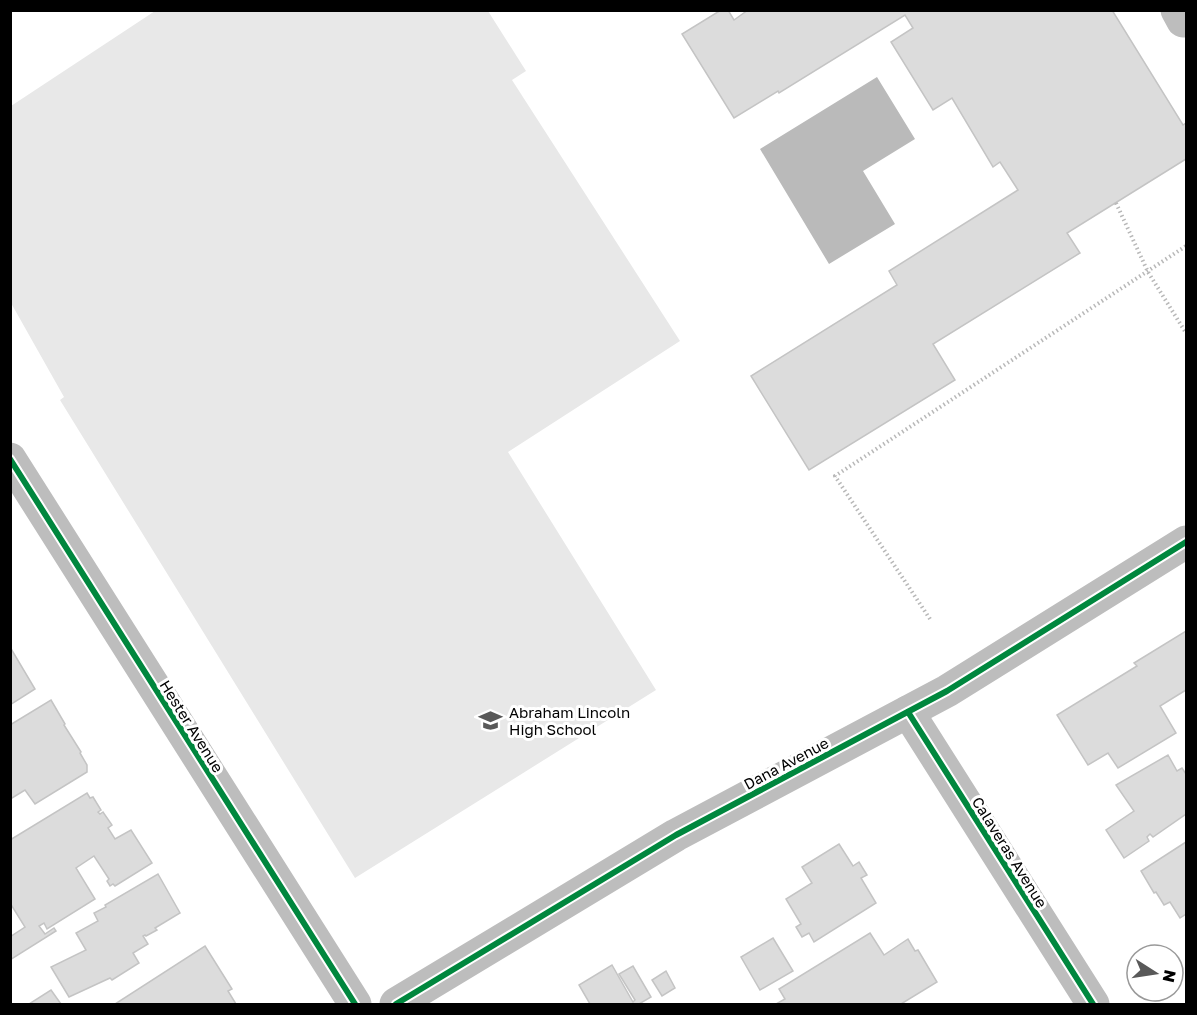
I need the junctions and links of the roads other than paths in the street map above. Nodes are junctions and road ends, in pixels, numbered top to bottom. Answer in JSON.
{"nodes":[{"id":1,"x":10,"y":459,"type":"edge"},
{"id":2,"x":1186,"y":542,"type":"edge"},
{"id":3,"x":908,"y":712,"type":"junction"},
{"id":4,"x":355,"y":1005,"type":"edge"},
{"id":5,"x":396,"y":1005,"type":"edge"},
{"id":6,"x":1093,"y":1005,"type":"edge"}],
"edges":[{"from":1,"to":4,"type":"street","name":"Hester Avenue"},
{"from":2,"to":3,"type":"street","name":"Dana Avenue"},
{"from":3,"to":5,"type":"street","name":"Dana Avenue"},
{"from":3,"to":6,"type":"street","name":"Calaveras Avenue"}]}
